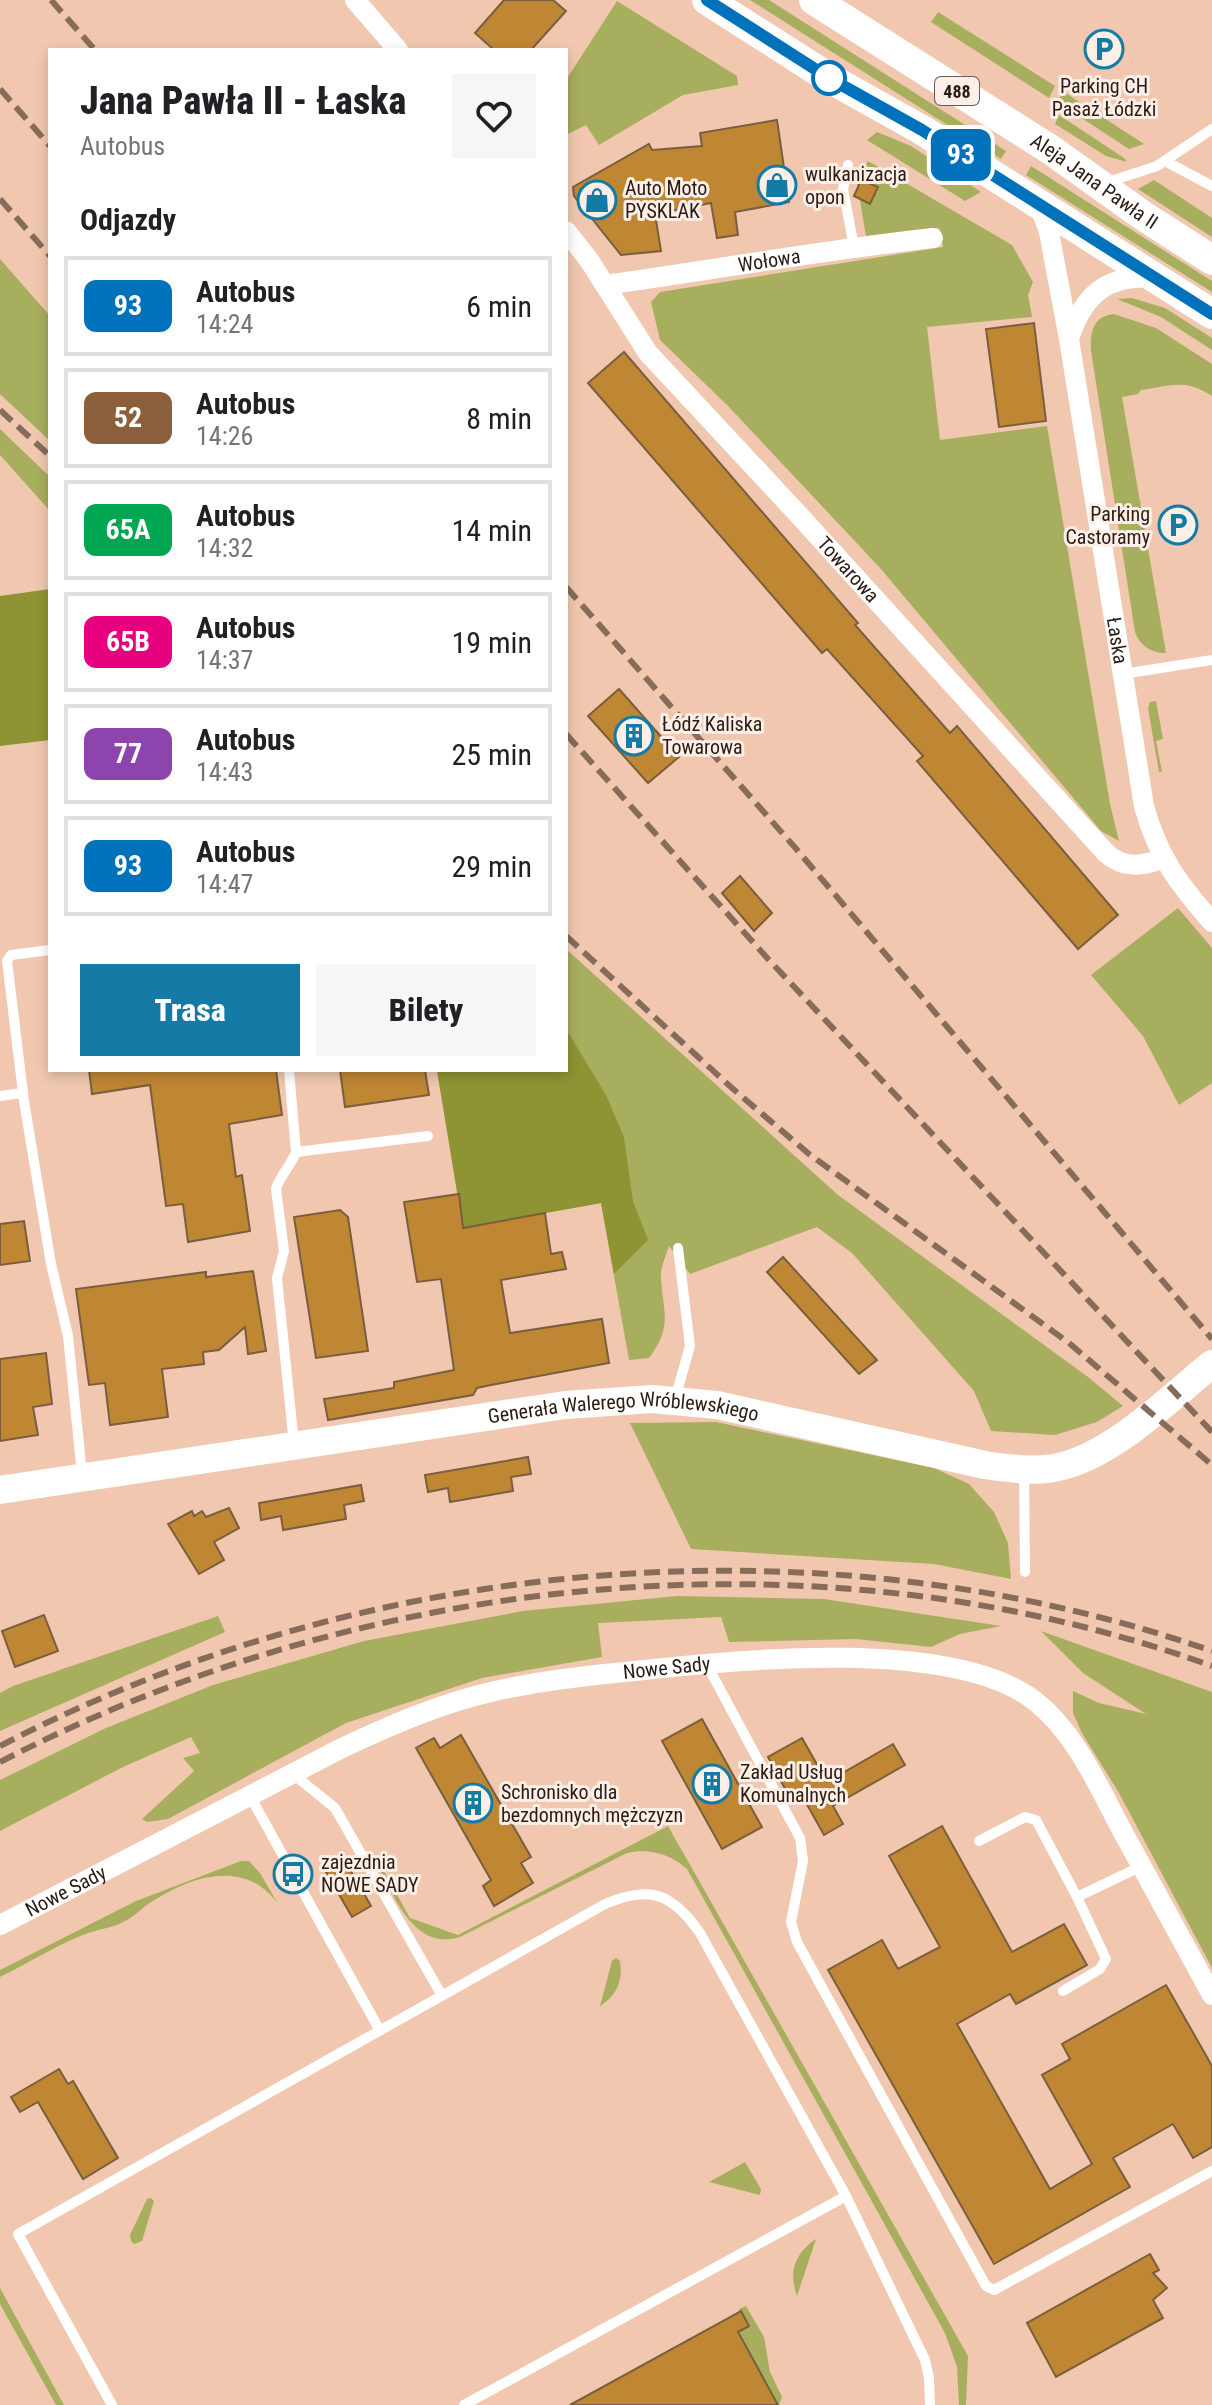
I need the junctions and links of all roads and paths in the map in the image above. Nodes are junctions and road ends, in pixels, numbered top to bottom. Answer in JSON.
{"nodes":[{"id":1,"x":355,"y":0,"type":"edge"},
{"id":2,"x":707,"y":0,"type":"edge"},
{"id":3,"x":814,"y":0,"type":"edge"},
{"id":4,"x":396,"y":48,"type":"edge"},
{"id":5,"x":1212,"y":129,"type":"edge"},
{"id":6,"x":1165,"y":161,"type":"junction"},
{"id":7,"x":848,"y":165,"type":"dead end"},
{"id":8,"x":1212,"y":169,"type":"edge"},
{"id":9,"x":1200,"y":179,"type":"junction"},
{"id":10,"x":1098,"y":184,"type":"junction"},
{"id":11,"x":1212,"y":186,"type":"edge"},
{"id":12,"x":1039,"y":204,"type":"junction"},
{"id":13,"x":568,"y":234,"type":"edge"},
{"id":14,"x":933,"y":238,"type":"dead end"},
{"id":15,"x":854,"y":247,"type":"junction"},
{"id":16,"x":1212,"y":260,"type":"edge"},
{"id":17,"x":1156,"y":279,"type":"junction"},
{"id":18,"x":605,"y":285,"type":"junction"},
{"id":19,"x":1212,"y":314,"type":"edge"},
{"id":20,"x":1069,"y":339,"type":"junction"},
{"id":21,"x":1212,"y":660,"type":"edge"},
{"id":22,"x":1123,"y":674,"type":"junction"},
{"id":23,"x":1162,"y":859,"type":"junction"},
{"id":24,"x":1212,"y":922,"type":"edge"},
{"id":25,"x":48,"y":950,"type":"edge"},
{"id":26,"x":289,"y":1072,"type":"edge"},
{"id":27,"x":23,"y":1093,"type":"junction"},
{"id":28,"x":0,"y":1096,"type":"edge"},
{"id":29,"x":428,"y":1136,"type":"dead end"},
{"id":30,"x":296,"y":1152,"type":"junction"},
{"id":31,"x":678,"y":1248,"type":"dead end"},
{"id":32,"x":1212,"y":1364,"type":"edge"},
{"id":33,"x":675,"y":1400,"type":"junction"},
{"id":34,"x":294,"y":1446,"type":"junction"},
{"id":35,"x":1024,"y":1469,"type":"junction"},
{"id":36,"x":82,"y":1476,"type":"junction"},
{"id":37,"x":0,"y":1490,"type":"edge"},
{"id":38,"x":1025,"y":1572,"type":"dead end"},
{"id":39,"x":706,"y":1663,"type":"junction"},
{"id":40,"x":293,"y":1774,"type":"junction"},
{"id":41,"x":250,"y":1796,"type":"junction"},
{"id":42,"x":979,"y":1841,"type":"dead end"},
{"id":43,"x":1142,"y":1866,"type":"junction"},
{"id":44,"x":1077,"y":1897,"type":"junction"},
{"id":45,"x":0,"y":1925,"type":"edge"},
{"id":46,"x":1063,"y":1991,"type":"dead end"},
{"id":47,"x":441,"y":1994,"type":"junction"},
{"id":48,"x":1212,"y":1995,"type":"edge"},
{"id":49,"x":379,"y":2029,"type":"junction"},
{"id":50,"x":1212,"y":2171,"type":"edge"},
{"id":51,"x":846,"y":2196,"type":"junction"},
{"id":52,"x":112,"y":2405,"type":"edge"},
{"id":53,"x":464,"y":2405,"type":"edge"},
{"id":54,"x":930,"y":2405,"type":"edge"}],
"edges":[{"from":1,"to":4,"type":"street"},
{"from":2,"to":12,"type":"main road","number":"488"},
{"from":3,"to":10,"type":"main road","name":"Aleja Jana Pawła II","number":"488"},
{"from":5,"to":6,"type":"lane"},
{"from":6,"to":9,"type":"lane"},
{"from":6,"to":10,"type":"lane"},
{"from":7,"to":15,"type":"lane"},
{"from":8,"to":9,"type":"lane"},
{"from":9,"to":11,"type":"lane"},
{"from":10,"to":16,"type":"main road","name":"Aleja Jana Pawła II","number":"488"},
{"from":12,"to":17,"type":"main road","number":"488"},
{"from":12,"to":20,"type":"street","name":"Łaska"},
{"from":13,"to":18,"type":"street","name":"Towarowa"},
{"from":14,"to":15,"type":"street","name":"Wołowa"},
{"from":15,"to":18,"type":"street","name":"Wołowa"},
{"from":17,"to":19,"type":"main road","number":"488"},
{"from":17,"to":20,"type":"street"},
{"from":18,"to":23,"type":"street","name":"Towarowa"},
{"from":20,"to":22,"type":"street","name":"Łaska"},
{"from":21,"to":22,"type":"lane"},
{"from":22,"to":23,"type":"street","name":"Łaska"},
{"from":23,"to":24,"type":"street","name":"Łaska"},
{"from":25,"to":27,"type":"lane"},
{"from":26,"to":30,"type":"lane"},
{"from":27,"to":28,"type":"lane"},
{"from":27,"to":36,"type":"lane"},
{"from":29,"to":30,"type":"lane"},
{"from":30,"to":34,"type":"lane"},
{"from":31,"to":33,"type":"lane"},
{"from":32,"to":35,"type":"street","name":"Generała Walerego Wróblewskiego"},
{"from":33,"to":34,"type":"street","name":"Generała Walerego Wróblewskiego"},
{"from":33,"to":35,"type":"street","name":"Generała Walerego Wróblewskiego"},
{"from":34,"to":36,"type":"street","name":"Generała Walerego Wróblewskiego"},
{"from":35,"to":38,"type":"lane"},
{"from":36,"to":37,"type":"street","name":"Generała Walerego Wróblewskiego"},
{"from":39,"to":40,"type":"street","name":"Nowe Sady"},
{"from":39,"to":43,"type":"street","name":"Nowe Sady"},
{"from":39,"to":50,"type":"lane"},
{"from":40,"to":41,"type":"street","name":"Nowe Sady"},
{"from":40,"to":47,"type":"lane"},
{"from":41,"to":45,"type":"street","name":"Nowe Sady"},
{"from":41,"to":49,"type":"lane"},
{"from":42,"to":44,"type":"lane"},
{"from":43,"to":44,"type":"lane"},
{"from":43,"to":48,"type":"street","name":"Nowe Sady"},
{"from":44,"to":46,"type":"lane"},
{"from":47,"to":49,"type":"lane"},
{"from":47,"to":51,"type":"lane"},
{"from":49,"to":52,"type":"lane"},
{"from":51,"to":53,"type":"lane"},
{"from":51,"to":54,"type":"lane"}]}
